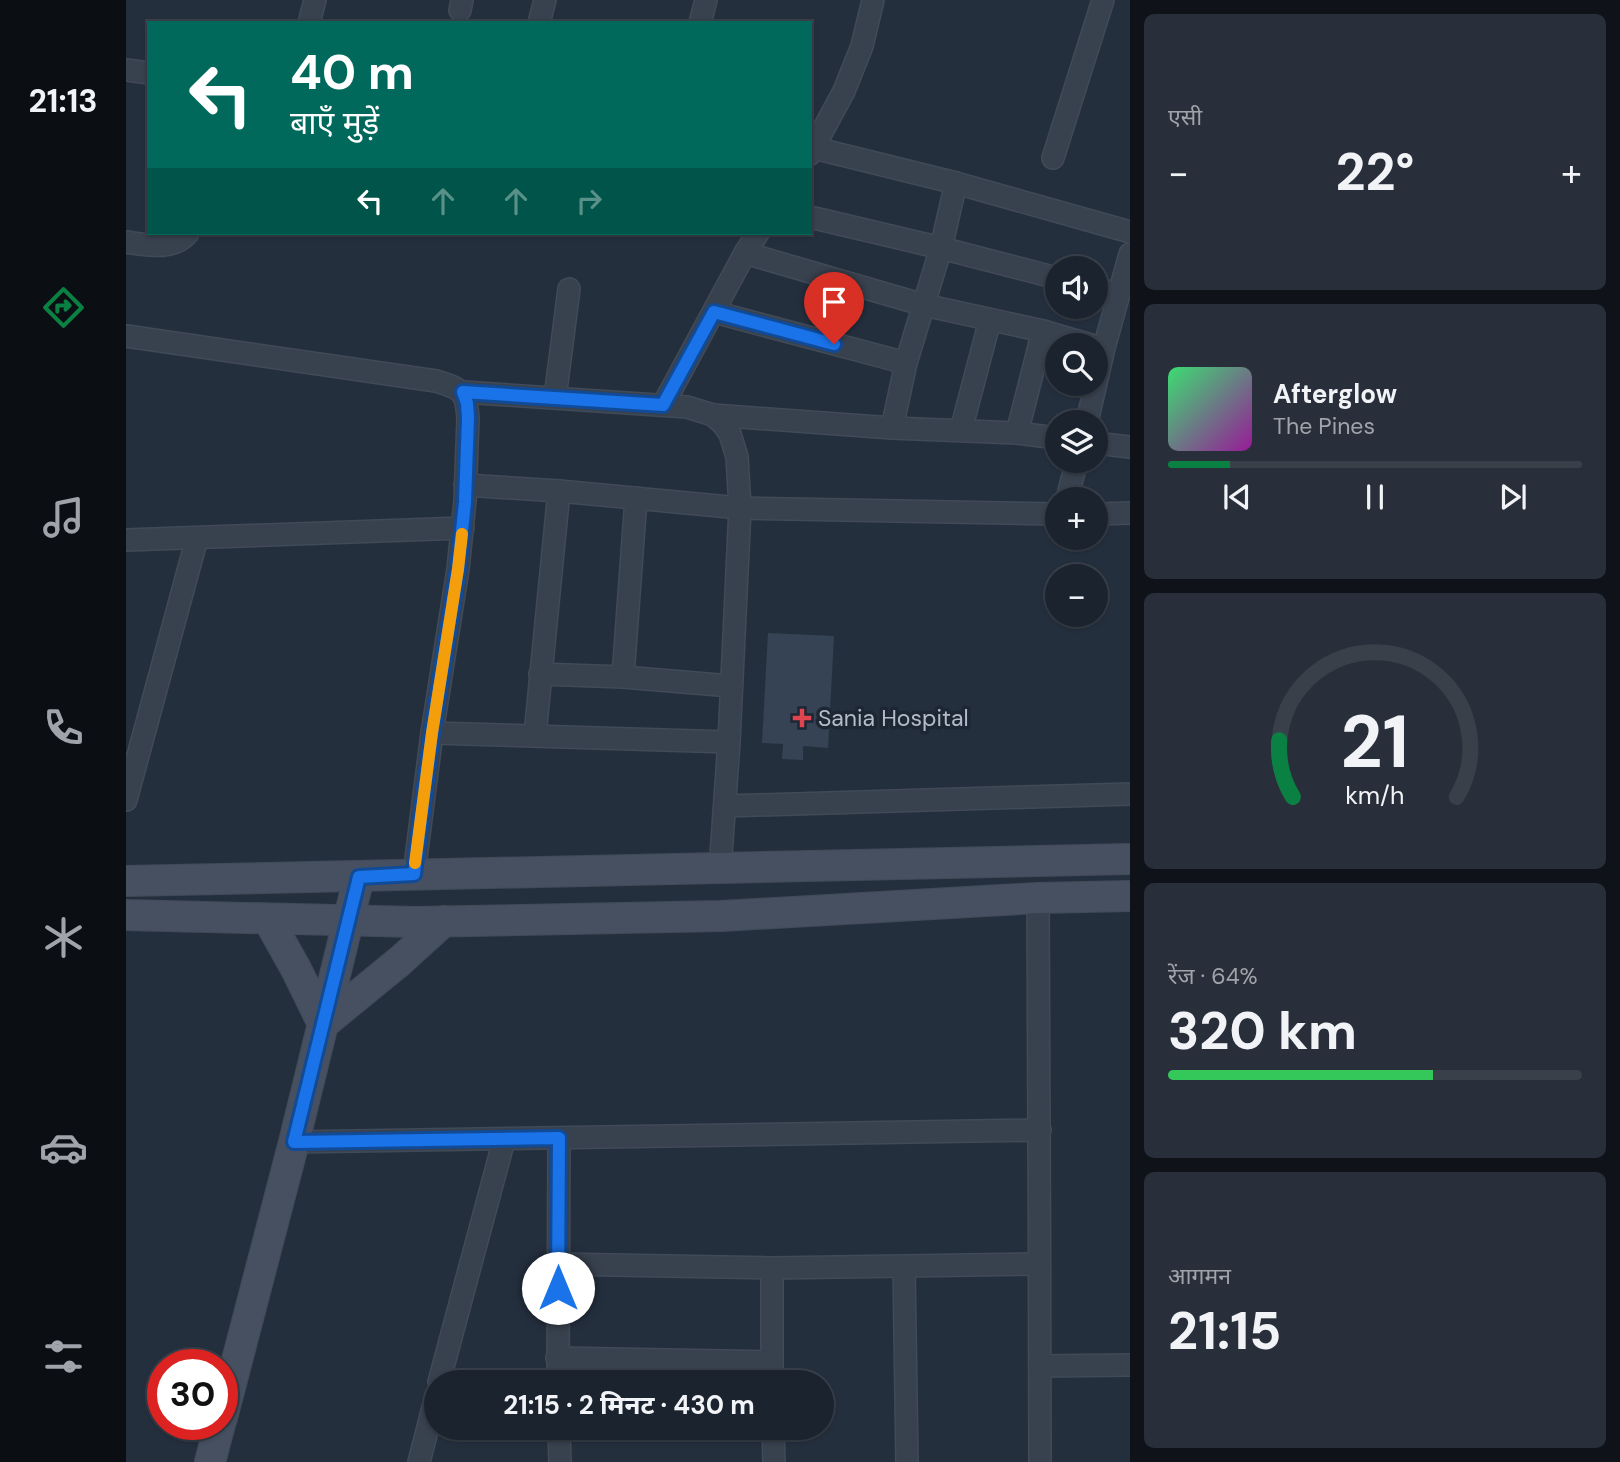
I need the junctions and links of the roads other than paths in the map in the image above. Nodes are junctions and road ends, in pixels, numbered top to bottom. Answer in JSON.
{"nodes":[{"id":1,"x":315,"y":0,"type":"edge"},
{"id":2,"x":545,"y":0,"type":"edge"},
{"id":3,"x":706,"y":0,"type":"edge"},
{"id":4,"x":873,"y":0,"type":"edge"},
{"id":5,"x":1103,"y":0,"type":"edge"},
{"id":6,"x":310,"y":21,"type":"edge"},
{"id":7,"x":540,"y":21,"type":"edge"},
{"id":8,"x":701,"y":21,"type":"edge"},
{"id":9,"x":126,"y":70,"type":"edge"},
{"id":10,"x":147,"y":73,"type":"edge"},
{"id":11,"x":812,"y":151,"type":"edge"},
{"id":12,"x":1052,"y":158,"type":"dead end"},
{"id":13,"x":956,"y":183,"type":"junction"},
{"id":14,"x":812,"y":217,"type":"edge"},
{"id":15,"x":1130,"y":232,"type":"edge"},
{"id":16,"x":186,"y":235,"type":"edge"},
{"id":17,"x":757,"y":235,"type":"edge"},
{"id":18,"x":126,"y":242,"type":"edge"},
{"id":19,"x":941,"y":248,"type":"junction"},
{"id":20,"x":745,"y":253,"type":"junction"},
{"id":21,"x":1130,"y":254,"type":"edge"},
{"id":22,"x":1045,"y":275,"type":"edge"},
{"id":23,"x":569,"y":289,"type":"dead end"},
{"id":24,"x":1108,"y":291,"type":"edge"},
{"id":25,"x":1119,"y":294,"type":"junction"},
{"id":26,"x":924,"y":305,"type":"junction"},
{"id":27,"x":714,"y":312,"type":"junction"},
{"id":28,"x":990,"y":320,"type":"junction"},
{"id":29,"x":1043,"y":331,"type":"junction"},
{"id":30,"x":1050,"y":333,"type":"edge"},
{"id":31,"x":1102,"y":333,"type":"edge"},
{"id":32,"x":126,"y":336,"type":"edge"},
{"id":33,"x":906,"y":363,"type":"junction"},
{"id":34,"x":463,"y":392,"type":"junction"},
{"id":35,"x":555,"y":398,"type":"junction"},
{"id":36,"x":663,"y":405,"type":"junction"},
{"id":37,"x":713,"y":415,"type":"junction"},
{"id":38,"x":892,"y":428,"type":"junction"},
{"id":39,"x":961,"y":430,"type":"junction"},
{"id":40,"x":1017,"y":433,"type":"junction"},
{"id":41,"x":1045,"y":436,"type":"edge"},
{"id":42,"x":1108,"y":444,"type":"edge"},
{"id":43,"x":1130,"y":447,"type":"edge"},
{"id":44,"x":465,"y":485,"type":"junction"},
{"id":45,"x":559,"y":491,"type":"junction"},
{"id":46,"x":636,"y":498,"type":"junction"},
{"id":47,"x":740,"y":508,"type":"junction"},
{"id":48,"x":1130,"y":513,"type":"edge"},
{"id":49,"x":1045,"y":514,"type":"edge"},
{"id":50,"x":1108,"y":514,"type":"edge"},
{"id":51,"x":463,"y":528,"type":"junction"},
{"id":52,"x":197,"y":538,"type":"junction"},
{"id":53,"x":126,"y":540,"type":"edge"},
{"id":54,"x":540,"y":674,"type":"junction"},
{"id":55,"x":622,"y":677,"type":"junction"},
{"id":56,"x":731,"y":686,"type":"junction"},
{"id":57,"x":432,"y":733,"type":"junction"},
{"id":58,"x":535,"y":735,"type":"junction"},
{"id":59,"x":729,"y":742,"type":"junction"},
{"id":60,"x":1130,"y":794,"type":"edge"},
{"id":61,"x":126,"y":800,"type":"edge"},
{"id":62,"x":725,"y":806,"type":"junction"},
{"id":63,"x":1130,"y":859,"type":"edge"},
{"id":64,"x":720,"y":869,"type":"junction"},
{"id":65,"x":414,"y":874,"type":"junction"},
{"id":66,"x":359,"y":877,"type":"junction"},
{"id":67,"x":126,"y":881,"type":"edge"},
{"id":68,"x":1130,"y":896,"type":"edge"},
{"id":69,"x":1038,"y":898,"type":"junction"},
{"id":70,"x":126,"y":915,"type":"edge"},
{"id":71,"x":268,"y":919,"type":"junction"},
{"id":72,"x":348,"y":921,"type":"junction"},
{"id":73,"x":444,"y":921,"type":"junction"},
{"id":74,"x":323,"y":1024,"type":"junction"},
{"id":75,"x":1040,"y":1130,"type":"junction"},
{"id":76,"x":559,"y":1138,"type":"junction"},
{"id":77,"x":504,"y":1140,"type":"junction"},
{"id":78,"x":294,"y":1142,"type":"junction"},
{"id":79,"x":558,"y":1264,"type":"junction"},
{"id":80,"x":1039,"y":1264,"type":"junction"},
{"id":81,"x":904,"y":1266,"type":"junction"},
{"id":82,"x":772,"y":1268,"type":"junction"},
{"id":83,"x":238,"y":1357,"type":"edge"},
{"id":84,"x":557,"y":1358,"type":"junction"},
{"id":85,"x":1130,"y":1365,"type":"edge"},
{"id":86,"x":1040,"y":1366,"type":"junction"},
{"id":87,"x":442,"y":1370,"type":"edge"},
{"id":88,"x":558,"y":1370,"type":"edge"},
{"id":89,"x":741,"y":1370,"type":"edge"},
{"id":90,"x":772,"y":1370,"type":"edge"},
{"id":91,"x":216,"y":1440,"type":"edge"},
{"id":92,"x":424,"y":1440,"type":"edge"},
{"id":93,"x":559,"y":1440,"type":"edge"},
{"id":94,"x":773,"y":1440,"type":"edge"},
{"id":95,"x":210,"y":1462,"type":"edge"},
{"id":96,"x":418,"y":1462,"type":"edge"},
{"id":97,"x":560,"y":1462,"type":"edge"},
{"id":98,"x":774,"y":1462,"type":"edge"},
{"id":99,"x":907,"y":1462,"type":"edge"},
{"id":100,"x":1040,"y":1462,"type":"edge"}],
"edges":[{"from":1,"to":6,"type":"street"},
{"from":2,"to":7,"type":"street"},
{"from":3,"to":8,"type":"street"},
{"from":4,"to":11,"type":"street"},
{"from":5,"to":12,"type":"street"},
{"from":9,"to":10,"type":"street"},
{"from":11,"to":13,"type":"street"},
{"from":13,"to":15,"type":"street"},
{"from":13,"to":19,"type":"street"},
{"from":14,"to":19,"type":"street"},
{"from":16,"to":18,"type":"street"},
{"from":17,"to":20,"type":"street"},
{"from":19,"to":22,"type":"street"},
{"from":19,"to":26,"type":"street"},
{"from":20,"to":26,"type":"street"},
{"from":20,"to":27,"type":"street"},
{"from":21,"to":25,"type":"street"},
{"from":23,"to":35,"type":"street"},
{"from":24,"to":25,"type":"street"},
{"from":25,"to":31,"type":"street"},
{"from":26,"to":28,"type":"street"},
{"from":26,"to":33,"type":"street"},
{"from":27,"to":33,"type":"street"},
{"from":27,"to":36,"type":"street"},
{"from":28,"to":29,"type":"street"},
{"from":28,"to":39,"type":"street"},
{"from":29,"to":30,"type":"street"},
{"from":29,"to":40,"type":"street"},
{"from":32,"to":34,"type":"street"},
{"from":33,"to":38,"type":"street"},
{"from":34,"to":35,"type":"street"},
{"from":34,"to":44,"type":"street"},
{"from":35,"to":36,"type":"street"},
{"from":36,"to":37,"type":"street"},
{"from":37,"to":38,"type":"street"},
{"from":37,"to":47,"type":"street"},
{"from":38,"to":39,"type":"street"},
{"from":39,"to":40,"type":"street"},
{"from":40,"to":41,"type":"street"},
{"from":42,"to":43,"type":"street"},
{"from":44,"to":45,"type":"street"},
{"from":44,"to":51,"type":"street"},
{"from":45,"to":46,"type":"street"},
{"from":45,"to":54,"type":"street"},
{"from":46,"to":47,"type":"street"},
{"from":46,"to":55,"type":"street"},
{"from":47,"to":49,"type":"street"},
{"from":47,"to":56,"type":"street"},
{"from":48,"to":50,"type":"street"},
{"from":51,"to":52,"type":"street"},
{"from":51,"to":57,"type":"street"},
{"from":52,"to":53,"type":"street"},
{"from":52,"to":61,"type":"street"},
{"from":54,"to":55,"type":"street"},
{"from":54,"to":58,"type":"street"},
{"from":55,"to":56,"type":"street"},
{"from":56,"to":59,"type":"street"},
{"from":57,"to":58,"type":"street"},
{"from":57,"to":65,"type":"street"},
{"from":58,"to":59,"type":"street"},
{"from":59,"to":62,"type":"street"},
{"from":60,"to":62,"type":"street"},
{"from":62,"to":64,"type":"street"},
{"from":63,"to":64,"type":"main road"},
{"from":64,"to":65,"type":"main road"},
{"from":65,"to":66,"type":"main road"},
{"from":66,"to":67,"type":"main road"},
{"from":66,"to":72,"type":"main road"},
{"from":68,"to":69,"type":"main road"},
{"from":69,"to":73,"type":"main road"},
{"from":69,"to":75,"type":"street"},
{"from":70,"to":71,"type":"main road"},
{"from":71,"to":72,"type":"main road"},
{"from":71,"to":74,"type":"main road"},
{"from":72,"to":73,"type":"main road"},
{"from":72,"to":74,"type":"main road"},
{"from":73,"to":74,"type":"main road"},
{"from":74,"to":78,"type":"main road"},
{"from":75,"to":76,"type":"street"},
{"from":75,"to":80,"type":"street"},
{"from":76,"to":77,"type":"street"},
{"from":76,"to":79,"type":"street"},
{"from":77,"to":78,"type":"street"},
{"from":77,"to":87,"type":"street"},
{"from":78,"to":83,"type":"main road"},
{"from":79,"to":82,"type":"street"},
{"from":79,"to":84,"type":"street"},
{"from":80,"to":81,"type":"street"},
{"from":80,"to":86,"type":"street"},
{"from":81,"to":82,"type":"street"},
{"from":81,"to":99,"type":"street"},
{"from":82,"to":90,"type":"street"},
{"from":84,"to":88,"type":"street"},
{"from":84,"to":89,"type":"street"},
{"from":85,"to":86,"type":"street"},
{"from":86,"to":100,"type":"street"},
{"from":91,"to":95,"type":"main road"},
{"from":92,"to":96,"type":"street"},
{"from":93,"to":97,"type":"street"},
{"from":94,"to":98,"type":"street"}]}
